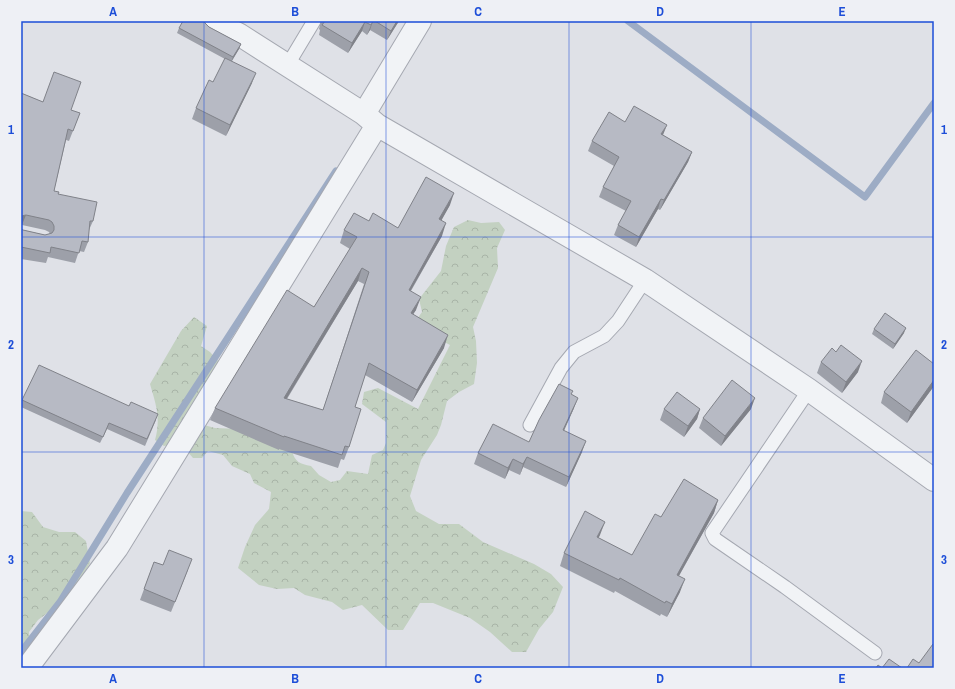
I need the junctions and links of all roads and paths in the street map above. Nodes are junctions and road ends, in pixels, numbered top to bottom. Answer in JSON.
{"nodes":[{"id":1,"x":213,"y":21,"type":"edge"},
{"id":2,"x":314,"y":21,"type":"edge"},
{"id":3,"x":420,"y":21,"type":"edge"},
{"id":4,"x":287,"y":66,"type":"junction"},
{"id":5,"x":370,"y":120,"type":"junction"},
{"id":6,"x":645,"y":280,"type":"junction"},
{"id":7,"x":809,"y":390,"type":"junction"},
{"id":8,"x":530,"y":425,"type":"dead end"},
{"id":9,"x":934,"y":480,"type":"edge"},
{"id":10,"x":875,"y":653,"type":"dead end"},
{"id":11,"x":27,"y":668,"type":"edge"}],
"edges":[{"from":1,"to":4,"type":"street"},
{"from":2,"to":4,"type":"lane"},
{"from":3,"to":5,"type":"street"},
{"from":4,"to":5,"type":"street"},
{"from":5,"to":6,"type":"street"},
{"from":5,"to":11,"type":"street"},
{"from":6,"to":7,"type":"street"},
{"from":6,"to":8,"type":"lane"},
{"from":7,"to":9,"type":"street"},
{"from":7,"to":10,"type":"lane"}]}
